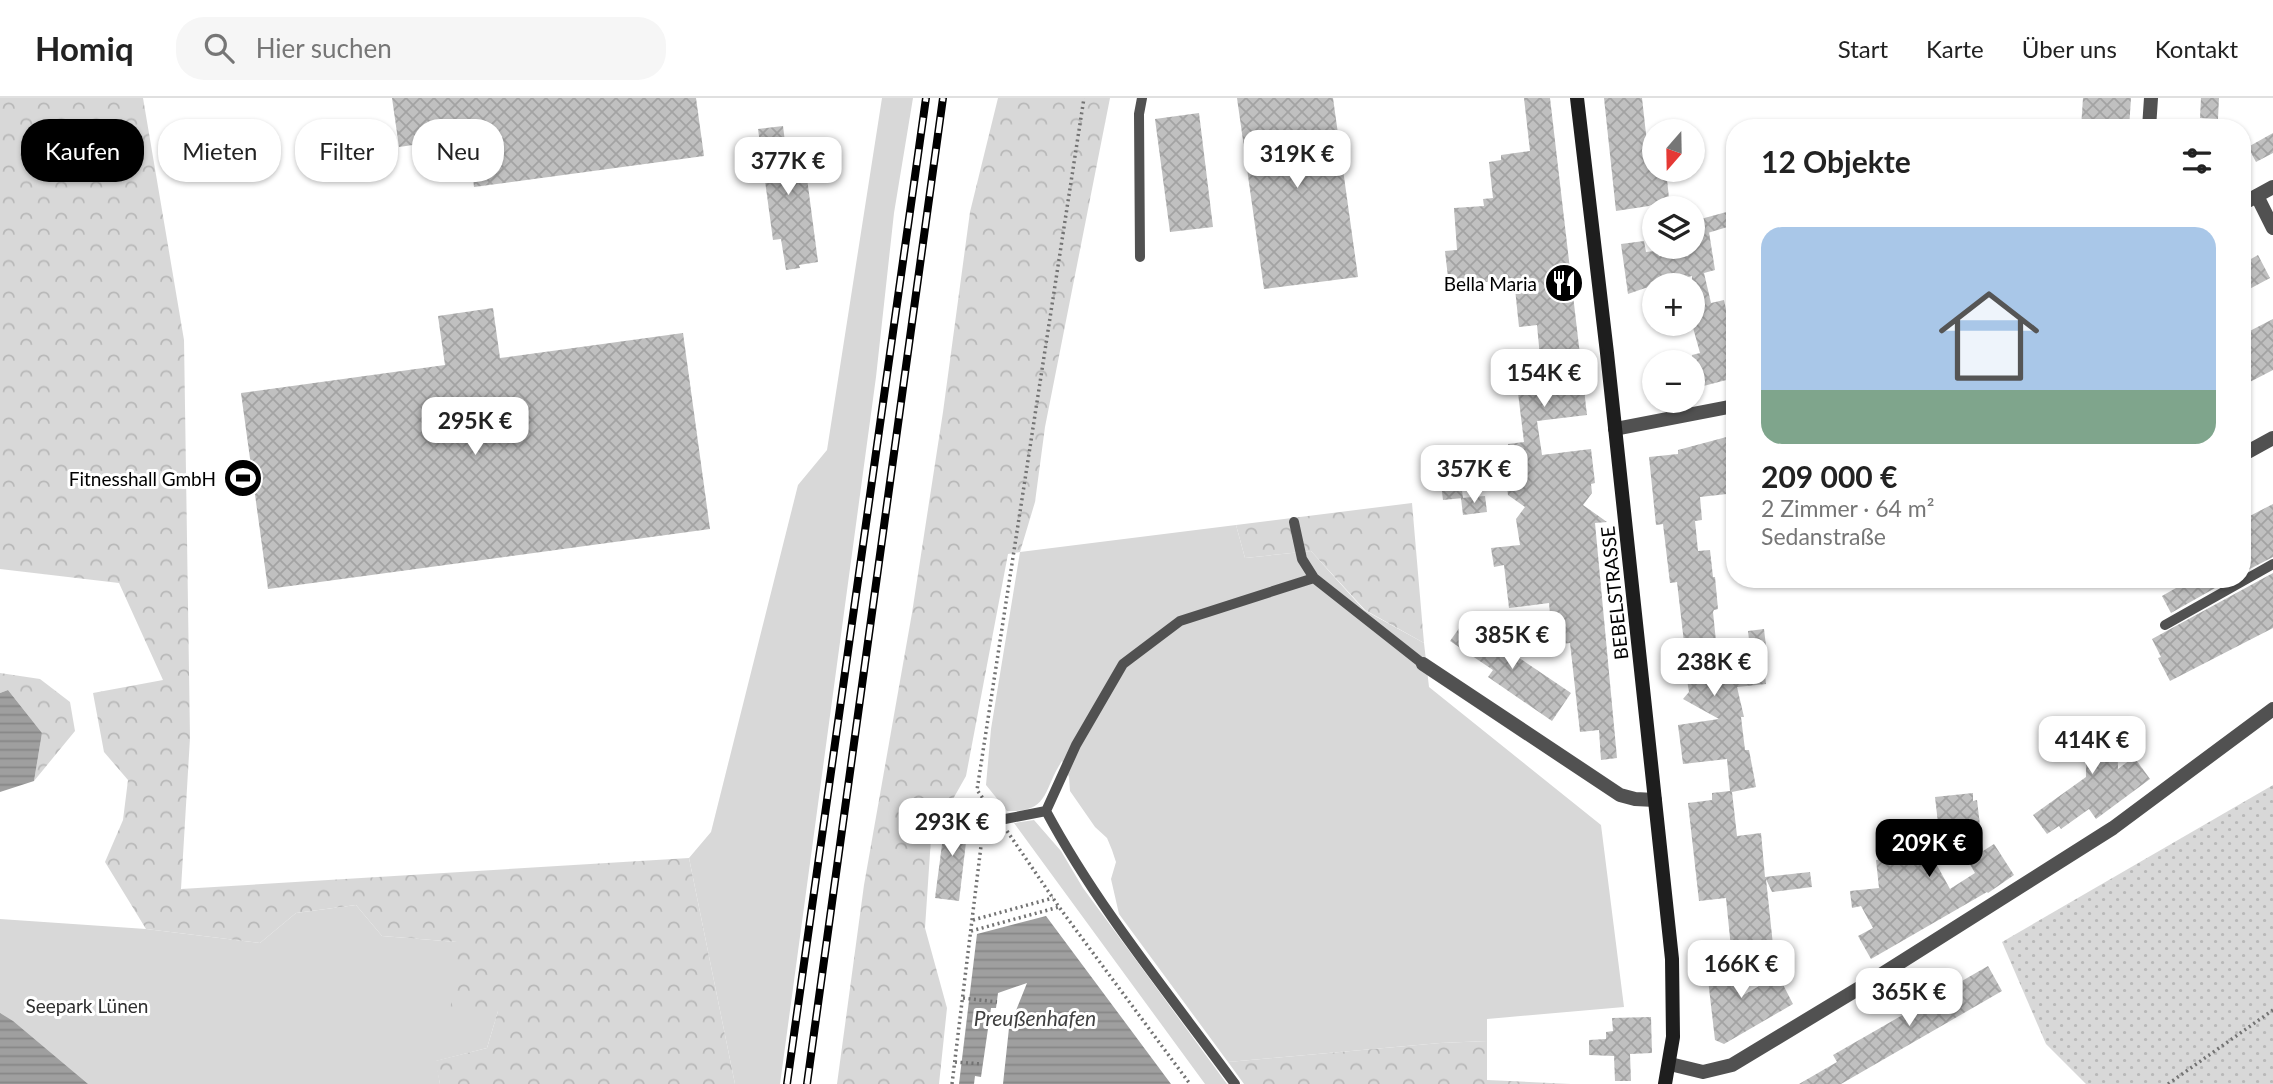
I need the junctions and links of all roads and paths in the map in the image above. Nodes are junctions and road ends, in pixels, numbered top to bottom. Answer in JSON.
{"nodes":[{"id":1,"x":1084,"y":98,"type":"edge"},
{"id":2,"x":1142,"y":98,"type":"edge"},
{"id":3,"x":1577,"y":98,"type":"edge"},
{"id":4,"x":2151,"y":98,"type":"edge"},
{"id":5,"x":2150,"y":119,"type":"edge"},
{"id":6,"x":2273,"y":187,"type":"edge"},
{"id":7,"x":2257,"y":195,"type":"junction"},
{"id":8,"x":2251,"y":199,"type":"edge"},
{"id":9,"x":2273,"y":228,"type":"edge"},
{"id":10,"x":1140,"y":257,"type":"dead end"},
{"id":11,"x":1726,"y":408,"type":"edge"},
{"id":12,"x":1615,"y":429,"type":"junction"},
{"id":13,"x":2273,"y":439,"type":"edge"},
{"id":14,"x":2251,"y":450,"type":"edge"},
{"id":15,"x":1294,"y":522,"type":"dead end"},
{"id":16,"x":2273,"y":564,"type":"edge"},
{"id":17,"x":2251,"y":576,"type":"edge"},
{"id":18,"x":1314,"y":578,"type":"junction"},
{"id":19,"x":2231,"y":588,"type":"edge"},
{"id":20,"x":2165,"y":625,"type":"dead end"},
{"id":21,"x":1423,"y":664,"type":"joint"},
{"id":22,"x":2273,"y":709,"type":"edge"},
{"id":23,"x":1655,"y":800,"type":"junction"},
{"id":24,"x":986,"y":805,"type":"junction"},
{"id":25,"x":1046,"y":811,"type":"junction"},
{"id":26,"x":1000,"y":820,"type":"junction"},
{"id":27,"x":1053,"y":898,"type":"junction"},
{"id":28,"x":1059,"y":907,"type":"junction"},
{"id":29,"x":973,"y":920,"type":"junction"},
{"id":30,"x":971,"y":931,"type":"junction"},
{"id":31,"x":963,"y":998,"type":"junction"},
{"id":32,"x":997,"y":1002,"type":"dead end"},
{"id":33,"x":2273,"y":1010,"type":"edge"},
{"id":34,"x":955,"y":1062,"type":"junction"},
{"id":35,"x":1670,"y":1064,"type":"junction"},
{"id":36,"x":982,"y":1065,"type":"dead end"},
{"id":37,"x":1707,"y":1078,"type":"edge"},
{"id":38,"x":952,"y":1084,"type":"edge"},
{"id":39,"x":1190,"y":1084,"type":"edge"},
{"id":40,"x":1236,"y":1084,"type":"edge"},
{"id":41,"x":1665,"y":1084,"type":"edge"},
{"id":42,"x":2168,"y":1084,"type":"edge"}],
"edges":[{"from":1,"to":24,"type":"path"},
{"from":2,"to":10,"type":"lane"},
{"from":3,"to":12,"type":"main road","name":"BEBELSTRASSE"},
{"from":4,"to":5,"type":"street"},
{"from":6,"to":7,"type":"street"},
{"from":7,"to":8,"type":"street"},
{"from":7,"to":9,"type":"street"},
{"from":11,"to":12,"type":"street"},
{"from":12,"to":23,"type":"main road","name":"BEBELSTRASSE"},
{"from":13,"to":14,"type":"street"},
{"from":15,"to":18,"type":"lane"},
{"from":16,"to":17,"type":"lane"},
{"from":18,"to":21,"type":"lane"},
{"from":18,"to":25,"type":"lane"},
{"from":19,"to":20,"type":"lane"},
{"from":21,"to":23,"type":"street"},
{"from":22,"to":37,"type":"street"},
{"from":23,"to":35,"type":"main road","name":"BEBELSTRASSE"},
{"from":24,"to":26,"type":"path"},
{"from":24,"to":29,"type":"path"},
{"from":25,"to":26,"type":"lane"},
{"from":25,"to":40,"type":"lane"},
{"from":26,"to":27,"type":"path"},
{"from":27,"to":28,"type":"path"},
{"from":27,"to":29,"type":"path"},
{"from":28,"to":30,"type":"path"},
{"from":28,"to":39,"type":"path"},
{"from":29,"to":30,"type":"path"},
{"from":30,"to":31,"type":"path"},
{"from":31,"to":32,"type":"path"},
{"from":31,"to":34,"type":"path"},
{"from":33,"to":42,"type":"path"},
{"from":34,"to":36,"type":"path"},
{"from":34,"to":38,"type":"path"},
{"from":35,"to":37,"type":"street"},
{"from":35,"to":41,"type":"main road","name":"BEBELSTRASSE"}]}
